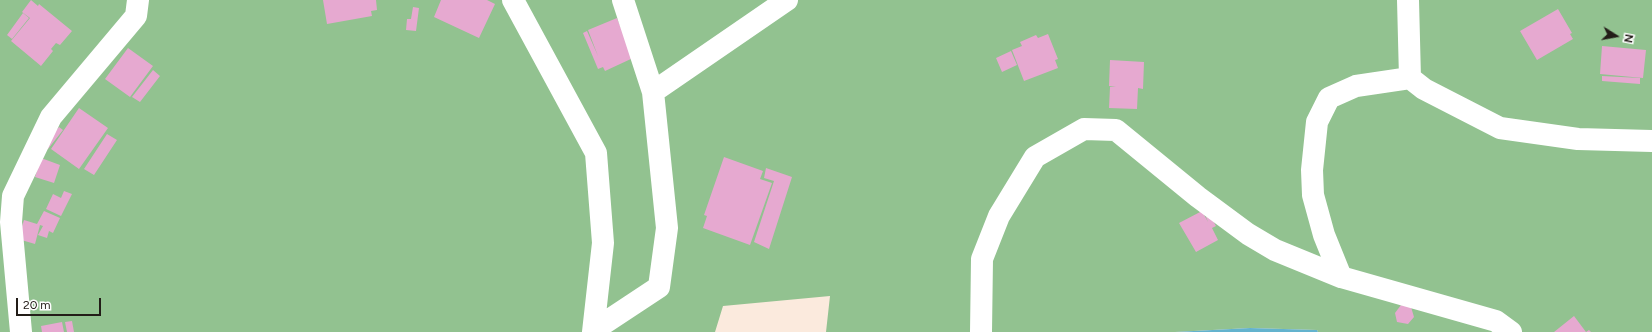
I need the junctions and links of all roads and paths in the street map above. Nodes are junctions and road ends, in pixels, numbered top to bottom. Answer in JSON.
{"nodes":[{"id":1,"x":138,"y":0,"type":"edge"},
{"id":2,"x":513,"y":0,"type":"edge"},
{"id":3,"x":623,"y":0,"type":"edge"},
{"id":4,"x":787,"y":0,"type":"edge"},
{"id":5,"x":1408,"y":0,"type":"edge"},
{"id":6,"x":1410,"y":78,"type":"junction"},
{"id":7,"x":653,"y":92,"type":"junction"},
{"id":8,"x":1652,"y":141,"type":"edge"},
{"id":9,"x":1341,"y":276,"type":"junction"},
{"id":10,"x":598,"y":331,"type":"edge"},
{"id":11,"x":21,"y":332,"type":"edge"},
{"id":12,"x":982,"y":332,"type":"edge"},
{"id":13,"x":1511,"y":332,"type":"edge"}],
"edges":[{"from":1,"to":11,"type":"street"},
{"from":2,"to":10,"type":"street"},
{"from":3,"to":7,"type":"street"},
{"from":4,"to":7,"type":"street"},
{"from":5,"to":6,"type":"street"},
{"from":6,"to":8,"type":"street"},
{"from":6,"to":9,"type":"street"},
{"from":7,"to":10,"type":"street"},
{"from":9,"to":12,"type":"street"},
{"from":9,"to":13,"type":"street"}]}
